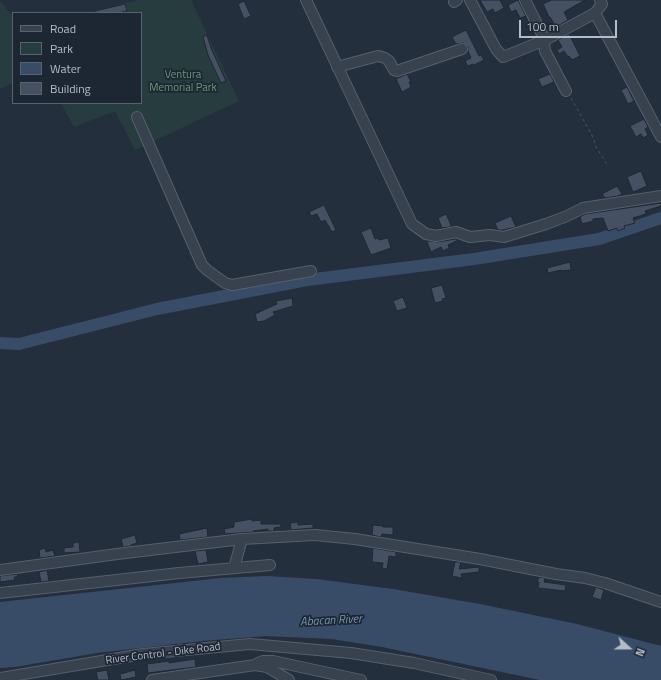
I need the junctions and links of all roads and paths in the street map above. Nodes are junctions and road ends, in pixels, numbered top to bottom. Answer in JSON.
{"nodes":[{"id":1,"x":306,"y":0,"type":"edge"},
{"id":2,"x":470,"y":0,"type":"edge"},
{"id":3,"x":525,"y":0,"type":"edge"},
{"id":4,"x":600,"y":0,"type":"edge"},
{"id":5,"x":595,"y":13,"type":"junction"},
{"id":6,"x":545,"y":40,"type":"junction"},
{"id":7,"x":462,"y":49,"type":"dead end"},
{"id":8,"x":337,"y":67,"type":"junction"},
{"id":9,"x":566,"y":91,"type":"joint"},
{"id":10,"x":137,"y":117,"type":"dead end"},
{"id":11,"x":661,"y":137,"type":"edge"},
{"id":12,"x":608,"y":166,"type":"dead end"},
{"id":13,"x":661,"y":196,"type":"edge"},
{"id":14,"x":311,"y":271,"type":"dead end"},
{"id":15,"x":242,"y":539,"type":"junction"},
{"id":16,"x":270,"y":565,"type":"dead end"},
{"id":17,"x":234,"y":568,"type":"junction"},
{"id":18,"x":0,"y":570,"type":"edge"},
{"id":19,"x":0,"y":593,"type":"edge"},
{"id":20,"x":661,"y":602,"type":"edge"},
{"id":21,"x":256,"y":665,"type":"junction"},
{"id":22,"x":0,"y":678,"type":"edge"},
{"id":23,"x":152,"y":680,"type":"edge"},
{"id":24,"x":289,"y":680,"type":"edge"},
{"id":25,"x":361,"y":680,"type":"edge"},
{"id":26,"x":491,"y":680,"type":"edge"}],
"edges":[{"from":1,"to":8,"type":"street"},
{"from":2,"to":6,"type":"street"},
{"from":3,"to":6,"type":"street"},
{"from":4,"to":5,"type":"street"},
{"from":5,"to":6,"type":"street"},
{"from":5,"to":11,"type":"street"},
{"from":6,"to":9,"type":"street"},
{"from":7,"to":8,"type":"street"},
{"from":8,"to":13,"type":"street"},
{"from":9,"to":12,"type":"path"},
{"from":10,"to":14,"type":"street"},
{"from":15,"to":17,"type":"street"},
{"from":15,"to":18,"type":"street"},
{"from":15,"to":20,"type":"street"},
{"from":16,"to":17,"type":"street"},
{"from":17,"to":19,"type":"street"},
{"from":21,"to":23,"type":"street"},
{"from":21,"to":24,"type":"street"},
{"from":21,"to":25,"type":"street"},
{"from":22,"to":26,"type":"street","name":"River Control - Dike Road"}]}
